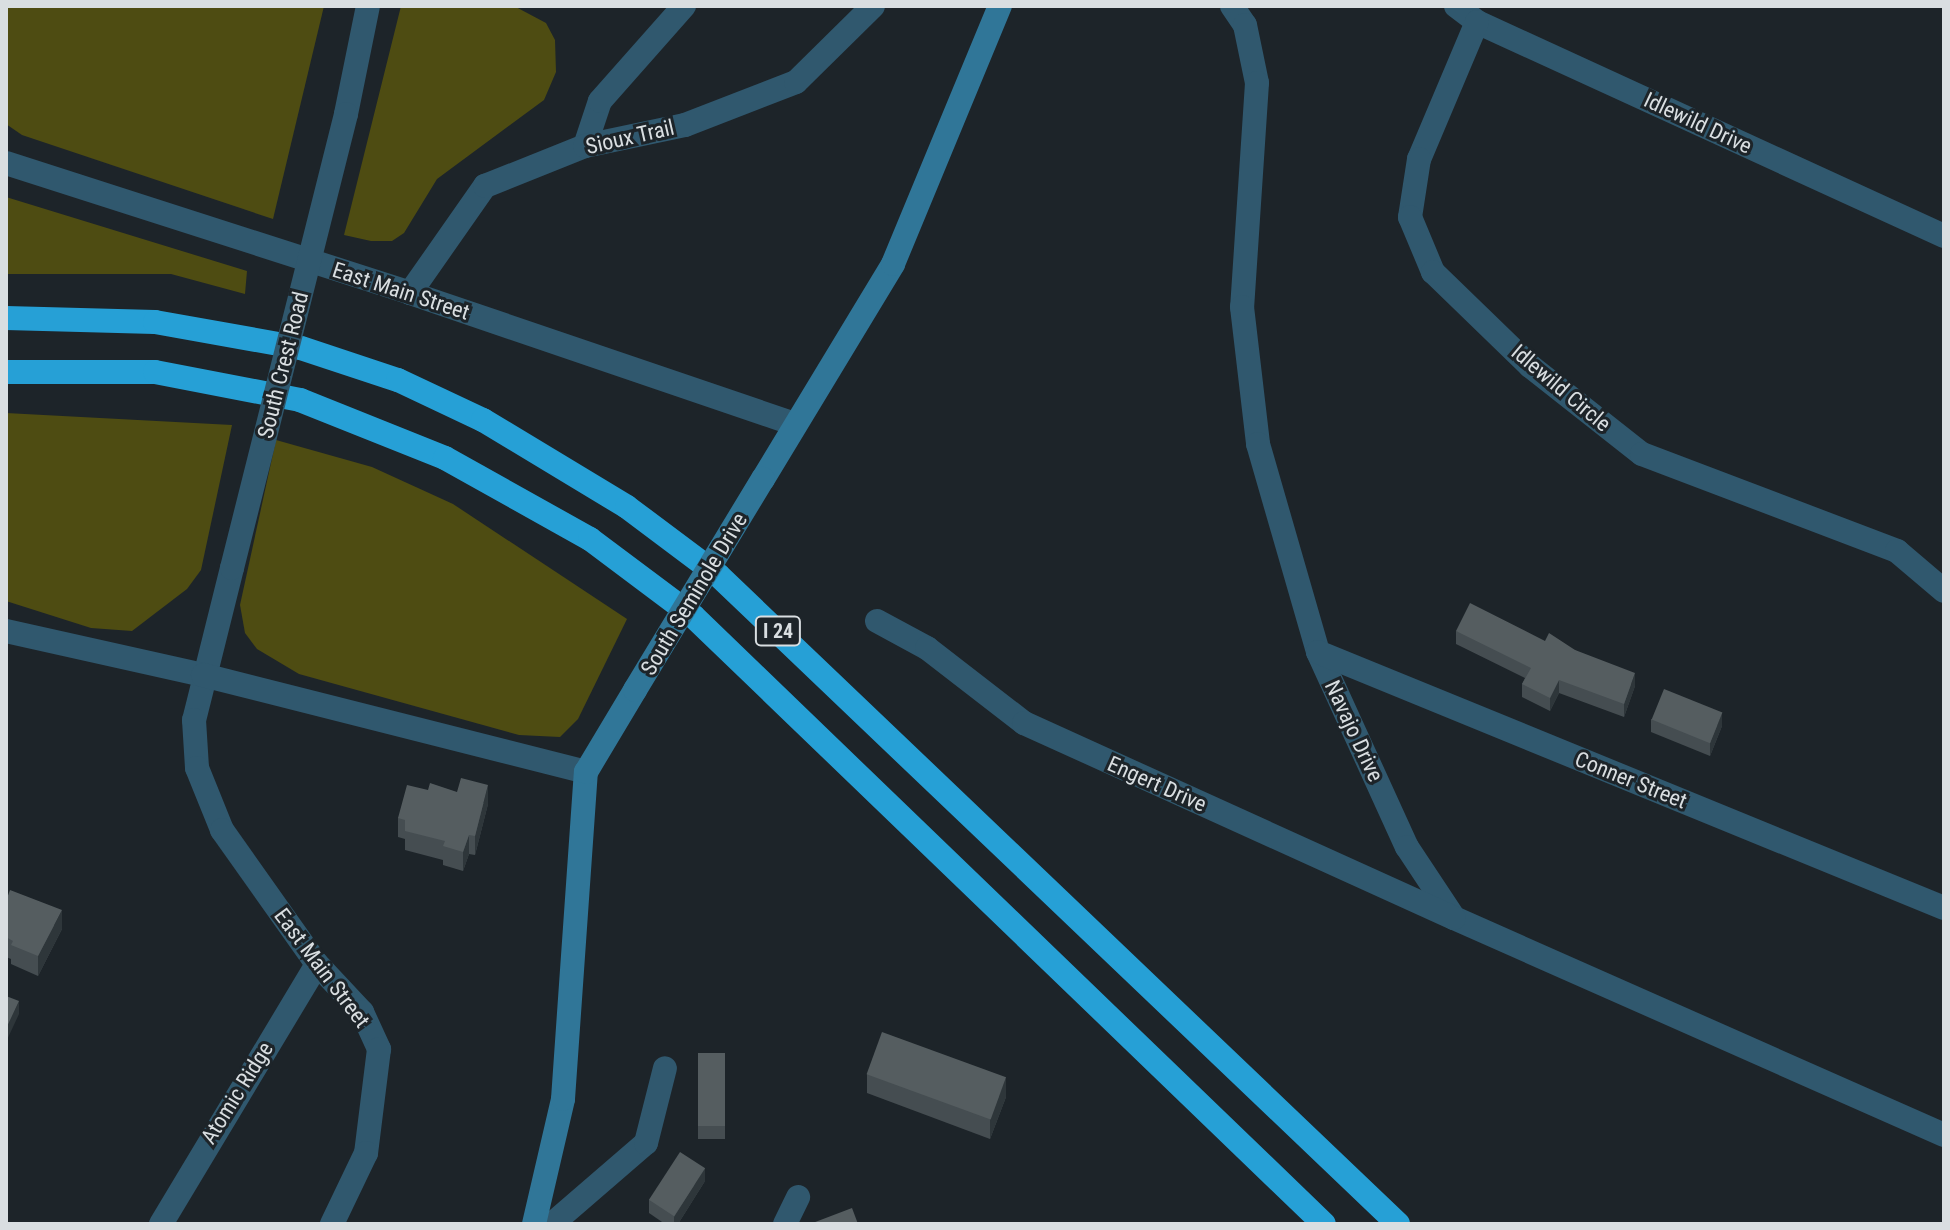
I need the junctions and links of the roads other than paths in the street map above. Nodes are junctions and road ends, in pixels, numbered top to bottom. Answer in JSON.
{"nodes":[{"id":1,"x":368,"y":6,"type":"edge"},
{"id":2,"x":684,"y":6,"type":"edge"},
{"id":3,"x":873,"y":6,"type":"edge"},
{"id":4,"x":1000,"y":6,"type":"edge"},
{"id":5,"x":1232,"y":6,"type":"edge"},
{"id":6,"x":1456,"y":6,"type":"edge"},
{"id":7,"x":1477,"y":22,"type":"junction"},
{"id":8,"x":585,"y":146,"type":"junction"},
{"id":9,"x":6,"y":163,"type":"edge"},
{"id":10,"x":1944,"y":236,"type":"edge"},
{"id":11,"x":410,"y":293,"type":"junction"},
{"id":12,"x":6,"y":318,"type":"edge"},
{"id":13,"x":6,"y":372,"type":"edge"},
{"id":14,"x":794,"y":424,"type":"junction"},
{"id":15,"x":1944,"y":591,"type":"edge"},
{"id":16,"x":877,"y":621,"type":"dead end"},
{"id":17,"x":6,"y":631,"type":"edge"},
{"id":18,"x":1318,"y":652,"type":"junction"},
{"id":19,"x":203,"y":675,"type":"junction"},
{"id":20,"x":586,"y":772,"type":"junction"},
{"id":21,"x":1944,"y":908,"type":"edge"},
{"id":22,"x":1454,"y":918,"type":"junction"},
{"id":23,"x":317,"y":964,"type":"junction"},
{"id":24,"x":665,"y":1068,"type":"dead end"},
{"id":25,"x":1944,"y":1135,"type":"edge"},
{"id":26,"x":798,"y":1197,"type":"dead end"},
{"id":27,"x":161,"y":1224,"type":"edge"},
{"id":28,"x":332,"y":1224,"type":"edge"},
{"id":29,"x":534,"y":1224,"type":"edge"},
{"id":30,"x":552,"y":1224,"type":"edge"},
{"id":31,"x":785,"y":1224,"type":"edge"},
{"id":32,"x":1324,"y":1224,"type":"edge"},
{"id":33,"x":1398,"y":1224,"type":"edge"}],
"edges":[{"from":1,"to":19,"type":"street","name":"South Crest Road","bridge":true},
{"from":2,"to":8,"type":"street"},
{"from":3,"to":8,"type":"street","name":"Sioux Trail"},
{"from":4,"to":14,"type":"street","name":"South Seminole Drive"},
{"from":5,"to":18,"type":"street","name":"Navajo Drive"},
{"from":6,"to":7,"type":"street","name":"Idlewild Drive"},
{"from":7,"to":10,"type":"street","name":"Idlewild Drive"},
{"from":7,"to":15,"type":"street","name":"Idlewild Circle"},
{"from":8,"to":11,"type":"street","name":"Sioux Trail"},
{"from":9,"to":11,"type":"street","name":"East Main Street"},
{"from":11,"to":14,"type":"street","name":"East Main Street"},
{"from":12,"to":33,"type":"highway","number":"I 24"},
{"from":13,"to":32,"type":"highway","number":"I 24"},
{"from":14,"to":20,"type":"street","name":"South Seminole Drive","bridge":true},
{"from":16,"to":22,"type":"street","name":"Engert Drive"},
{"from":17,"to":19,"type":"street"},
{"from":18,"to":21,"type":"street","name":"Conner Street"},
{"from":18,"to":22,"type":"street","name":"Navajo Drive"},
{"from":19,"to":20,"type":"street"},
{"from":19,"to":23,"type":"street","name":"East Main Street"},
{"from":20,"to":29,"type":"street","name":"South Seminole Drive"},
{"from":22,"to":25,"type":"street"},
{"from":23,"to":27,"type":"street","name":"Atomic Ridge"},
{"from":23,"to":28,"type":"street","name":"East Main Street"},
{"from":24,"to":30,"type":"street"},
{"from":26,"to":31,"type":"street"}]}
